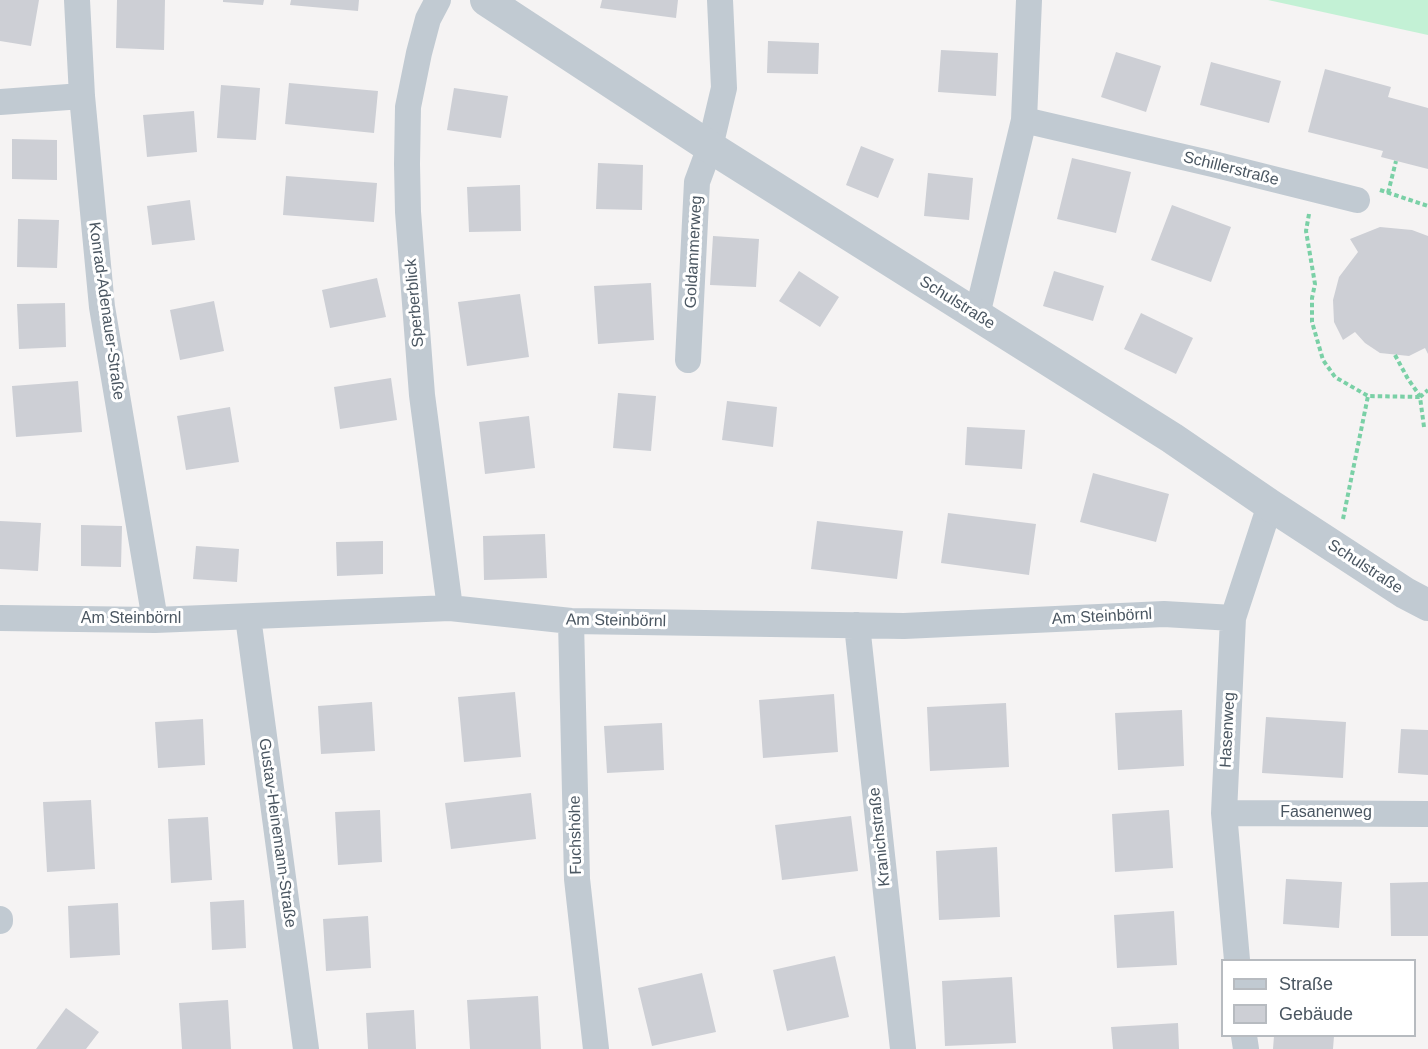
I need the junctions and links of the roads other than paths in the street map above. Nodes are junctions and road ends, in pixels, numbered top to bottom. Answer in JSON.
{"nodes":[{"id":1,"x":77,"y":0,"type":"edge"},
{"id":2,"x":438,"y":0,"type":"edge"},
{"id":3,"x":486,"y":0,"type":"edge"},
{"id":4,"x":720,"y":0,"type":"edge"},
{"id":5,"x":1029,"y":0,"type":"edge"},
{"id":6,"x":82,"y":96,"type":"junction"},
{"id":7,"x":0,"y":102,"type":"edge"},
{"id":8,"x":1024,"y":120,"type":"junction"},
{"id":9,"x":710,"y":147,"type":"junction"},
{"id":10,"x":1357,"y":200,"type":"road end"},
{"id":11,"x":977,"y":315,"type":"junction"},
{"id":12,"x":688,"y":360,"type":"dead end"},
{"id":13,"x":1270,"y":505,"type":"junction"},
{"id":14,"x":1428,"y":605,"type":"edge"},
{"id":15,"x":450,"y":608,"type":"junction"},
{"id":16,"x":248,"y":617,"type":"junction"},
{"id":17,"x":0,"y":618,"type":"edge"},
{"id":18,"x":1233,"y":618,"type":"junction"},
{"id":19,"x":155,"y":620,"type":"junction"},
{"id":20,"x":571,"y":621,"type":"junction"},
{"id":21,"x":857,"y":625,"type":"junction"},
{"id":22,"x":1224,"y":813,"type":"junction"},
{"id":23,"x":1428,"y":814,"type":"edge"},
{"id":24,"x":1238,"y":959,"type":"edge"},
{"id":25,"x":306,"y":1049,"type":"edge"},
{"id":26,"x":596,"y":1049,"type":"edge"},
{"id":27,"x":903,"y":1049,"type":"edge"}],
"edges":[{"from":1,"to":6,"type":"street","name":"Konrad-Adenauer-Straße"},
{"from":2,"to":15,"type":"street","name":"Sperberblick"},
{"from":3,"to":9,"type":"street","name":"Schulstraße"},
{"from":4,"to":9,"type":"street","name":"Goldammerweg"},
{"from":5,"to":8,"type":"street"},
{"from":6,"to":7,"type":"street"},
{"from":6,"to":19,"type":"street","name":"Konrad-Adenauer-Straße"},
{"from":8,"to":10,"type":"street","name":"Schillerstraße"},
{"from":8,"to":11,"type":"street"},
{"from":9,"to":11,"type":"street","name":"Schulstraße"},
{"from":9,"to":12,"type":"street","name":"Goldammerweg"},
{"from":11,"to":13,"type":"street","name":"Schulstraße"},
{"from":13,"to":14,"type":"street","name":"Schulstraße"},
{"from":13,"to":18,"type":"street","name":"Hasenweg"},
{"from":15,"to":16,"type":"street","name":"Am Steinbörnl"},
{"from":15,"to":20,"type":"street","name":"Am Steinbörnl"},
{"from":16,"to":19,"type":"street","name":"Am Steinbörnl"},
{"from":16,"to":25,"type":"street","name":"Gustav-Heinemann-Straße"},
{"from":17,"to":19,"type":"street","name":"Am Steinbörnl"},
{"from":18,"to":21,"type":"street","name":"Am Steinbörnl"},
{"from":18,"to":22,"type":"street","name":"Hasenweg"},
{"from":20,"to":21,"type":"street","name":"Am Steinbörnl"},
{"from":20,"to":26,"type":"street","name":"Fuchshöhe"},
{"from":21,"to":27,"type":"street","name":"Kranichstraße"},
{"from":22,"to":23,"type":"street","name":"Fasanenweg"},
{"from":22,"to":24,"type":"street","name":"Hasenweg"}]}
